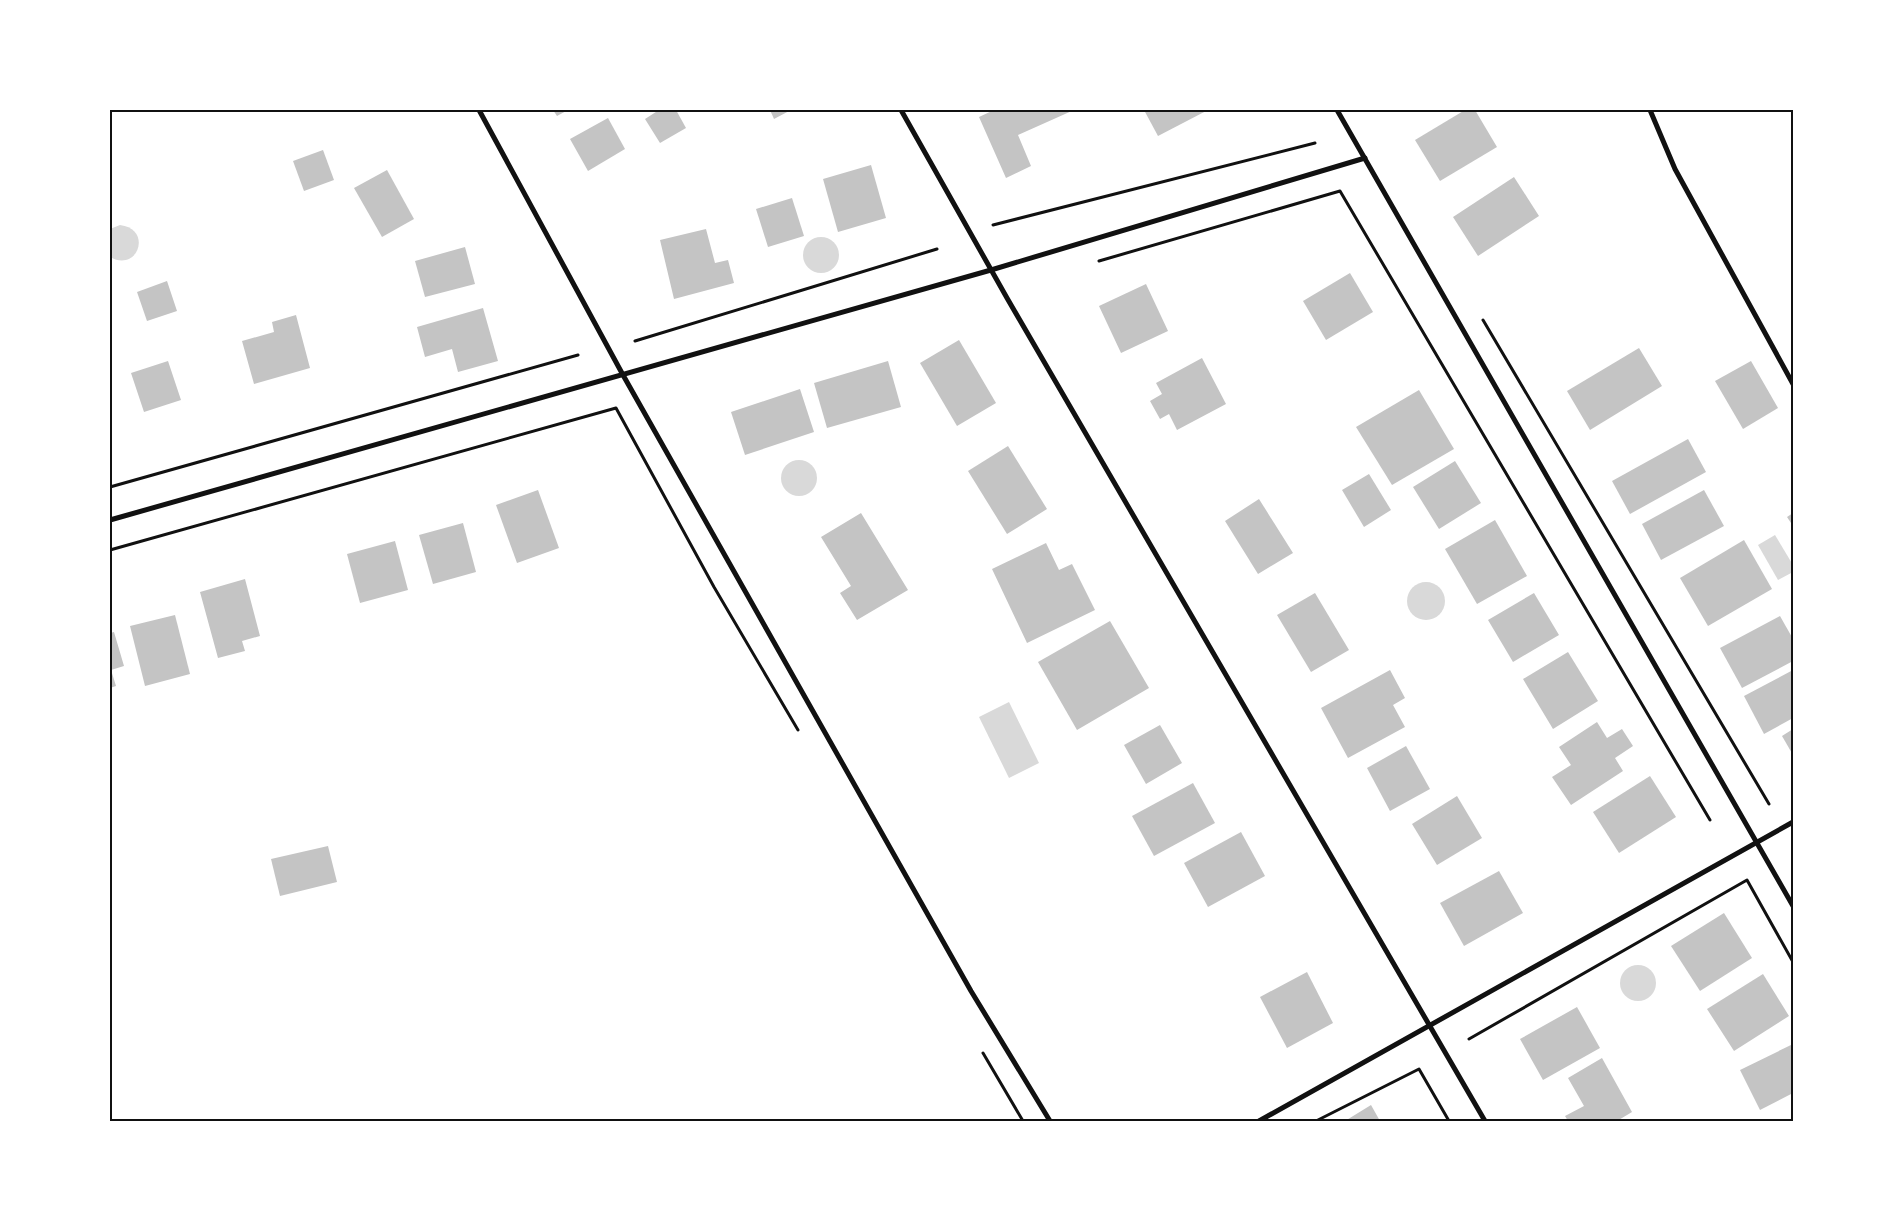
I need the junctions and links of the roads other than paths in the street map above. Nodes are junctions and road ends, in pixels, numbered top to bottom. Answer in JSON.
{"nodes":[{"id":1,"x":479,"y":110,"type":"edge"},
{"id":2,"x":901,"y":110,"type":"edge"},
{"id":3,"x":1337,"y":110,"type":"edge"},
{"id":4,"x":1650,"y":110,"type":"edge"},
{"id":5,"x":1365,"y":158,"type":"junction"},
{"id":6,"x":991,"y":270,"type":"junction"},
{"id":7,"x":623,"y":375,"type":"junction"},
{"id":8,"x":1793,"y":384,"type":"edge"},
{"id":9,"x":110,"y":520,"type":"edge"},
{"id":10,"x":1793,"y":822,"type":"edge"},
{"id":11,"x":1757,"y":843,"type":"junction"},
{"id":12,"x":1793,"y":906,"type":"edge"},
{"id":13,"x":1429,"y":1027,"type":"junction"},
{"id":14,"x":1050,"y":1121,"type":"edge"},
{"id":15,"x":1259,"y":1121,"type":"edge"},
{"id":16,"x":1485,"y":1121,"type":"edge"}],
"edges":[{"from":1,"to":7,"type":"street"},
{"from":2,"to":6,"type":"street"},
{"from":3,"to":5,"type":"street"},
{"from":4,"to":8,"type":"street"},
{"from":5,"to":6,"type":"street"},
{"from":5,"to":11,"type":"street"},
{"from":6,"to":7,"type":"street"},
{"from":6,"to":13,"type":"street"},
{"from":7,"to":9,"type":"street"},
{"from":7,"to":14,"type":"street"},
{"from":10,"to":11,"type":"street"},
{"from":11,"to":12,"type":"street"},
{"from":11,"to":13,"type":"street"},
{"from":13,"to":15,"type":"street"},
{"from":13,"to":16,"type":"street"}]}
